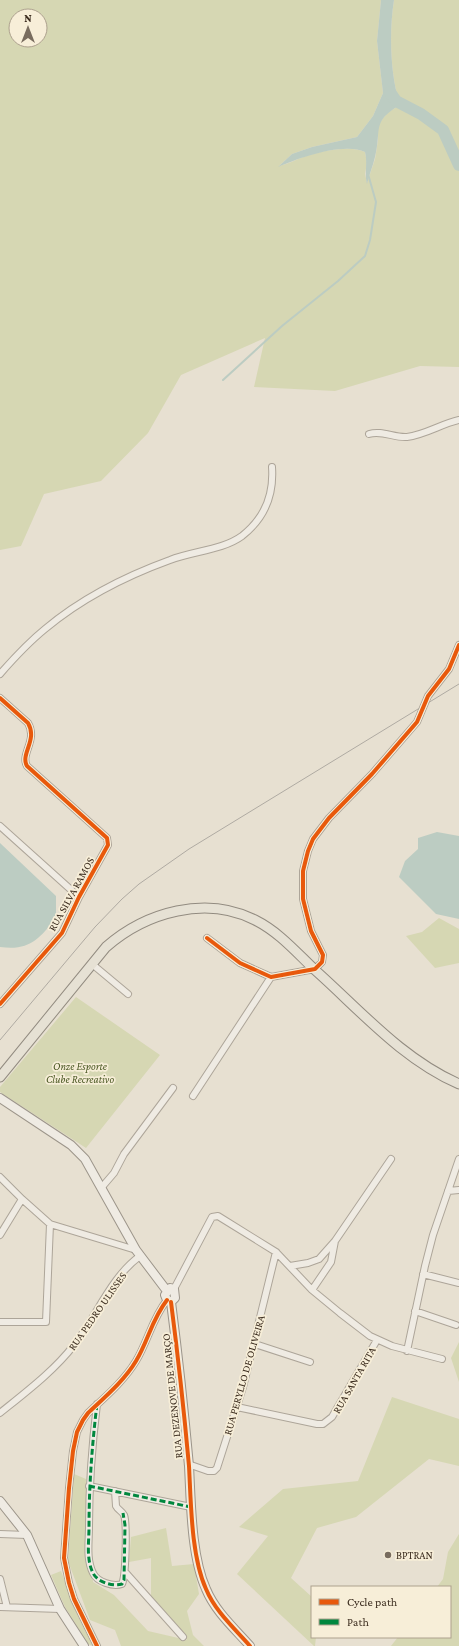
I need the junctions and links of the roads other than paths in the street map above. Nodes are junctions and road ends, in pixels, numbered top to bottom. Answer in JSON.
{"nodes":[{"id":1,"x":459,"y":420,"type":"edge"},
{"id":2,"x":369,"y":434,"type":"dead end"},
{"id":3,"x":272,"y":467,"type":"dead end"},
{"id":4,"x":459,"y":645,"type":"edge"},
{"id":5,"x":0,"y":674,"type":"edge"},
{"id":6,"x":0,"y":698,"type":"edge"},
{"id":7,"x":0,"y":826,"type":"edge"},
{"id":8,"x":79,"y":897,"type":"junction"},
{"id":9,"x":208,"y":938,"type":"dead end"},
{"id":10,"x":92,"y":964,"type":"junction"},
{"id":11,"x":315,"y":969,"type":"junction"},
{"id":12,"x":271,"y":977,"type":"junction"},
{"id":13,"x":128,"y":994,"type":"dead end"},
{"id":14,"x":0,"y":1004,"type":"edge"},
{"id":15,"x":0,"y":1077,"type":"edge"},
{"id":16,"x":459,"y":1084,"type":"edge"},
{"id":17,"x":173,"y":1088,"type":"dead end"},
{"id":18,"x":193,"y":1096,"type":"dead end"},
{"id":19,"x":1,"y":1101,"type":"edge"},
{"id":20,"x":391,"y":1159,"type":"dead end"},
{"id":21,"x":459,"y":1159,"type":"edge"},
{"id":22,"x":0,"y":1177,"type":"edge"},
{"id":23,"x":102,"y":1187,"type":"junction"},
{"id":24,"x":459,"y":1190,"type":"edge"},
{"id":25,"x":448,"y":1191,"type":"junction"},
{"id":26,"x":22,"y":1199,"type":"junction"},
{"id":27,"x":50,"y":1224,"type":"junction"},
{"id":28,"x":0,"y":1235,"type":"edge"},
{"id":29,"x":335,"y":1241,"type":"junction"},
{"id":30,"x":276,"y":1252,"type":"junction"},
{"id":31,"x":138,"y":1253,"type":"junction"},
{"id":32,"x":290,"y":1266,"type":"junction"},
{"id":33,"x":423,"y":1274,"type":"junction"},
{"id":34,"x":459,"y":1283,"type":"edge"},
{"id":35,"x":170,"y":1290,"type":"junction"},
{"id":36,"x":312,"y":1290,"type":"junction"},
{"id":37,"x":169,"y":1301,"type":"junction"},
{"id":38,"x":415,"y":1311,"type":"junction"},
{"id":39,"x":0,"y":1322,"type":"edge"},
{"id":40,"x":456,"y":1325,"type":"dead end"},
{"id":41,"x":377,"y":1340,"type":"junction"},
{"id":42,"x":255,"y":1344,"type":"junction"},
{"id":43,"x":407,"y":1351,"type":"junction"},
{"id":44,"x":442,"y":1359,"type":"dead end"},
{"id":45,"x":310,"y":1362,"type":"dead end"},
{"id":46,"x":97,"y":1404,"type":"junction"},
{"id":47,"x":237,"y":1407,"type":"junction"},
{"id":48,"x":0,"y":1413,"type":"edge"},
{"id":49,"x":188,"y":1464,"type":"junction"},
{"id":50,"x":89,"y":1486,"type":"junction"},
{"id":51,"x":115,"y":1491,"type":"junction"},
{"id":52,"x":0,"y":1501,"type":"edge"},
{"id":53,"x":191,"y":1507,"type":"junction"},
{"id":54,"x":0,"y":1534,"type":"edge"},
{"id":55,"x":27,"y":1535,"type":"junction"},
{"id":56,"x":125,"y":1572,"type":"junction"},
{"id":57,"x":0,"y":1579,"type":"edge"},
{"id":58,"x":3,"y":1607,"type":"edge"},
{"id":59,"x":60,"y":1609,"type":"junction"},
{"id":60,"x":183,"y":1637,"type":"dead end"},
{"id":61,"x":84,"y":1646,"type":"edge"},
{"id":62,"x":97,"y":1646,"type":"edge"},
{"id":63,"x":250,"y":1646,"type":"edge"}],
"edges":[{"from":1,"to":2,"type":"street"},
{"from":3,"to":5,"type":"street"},
{"from":4,"to":11,"type":"street"},
{"from":6,"to":8,"type":"street","name":"RUA SILVA RAMOS"},
{"from":7,"to":8,"type":"street"},
{"from":8,"to":14,"type":"street","name":"RUA SILVA RAMOS"},
{"from":9,"to":12,"type":"street"},
{"from":10,"to":11,"type":"main road"},
{"from":10,"to":13,"type":"street"},
{"from":10,"to":15,"type":"main road"},
{"from":11,"to":12,"type":"street"},
{"from":11,"to":16,"type":"main road"},
{"from":12,"to":18,"type":"street"},
{"from":17,"to":23,"type":"street"},
{"from":19,"to":23,"type":"street"},
{"from":20,"to":29,"type":"street"},
{"from":21,"to":25,"type":"street"},
{"from":22,"to":26,"type":"street"},
{"from":23,"to":31,"type":"street"},
{"from":24,"to":25,"type":"street"},
{"from":25,"to":33,"type":"street"},
{"from":26,"to":27,"type":"street"},
{"from":26,"to":28,"type":"street"},
{"from":27,"to":31,"type":"street"},
{"from":27,"to":39,"type":"street"},
{"from":29,"to":32,"type":"street"},
{"from":29,"to":36,"type":"street"},
{"from":30,"to":32,"type":"street"},
{"from":30,"to":35,"type":"street"},
{"from":30,"to":42,"type":"street","name":"RUA PERYLLO DE OLIVEIRA"},
{"from":31,"to":35,"type":"street"},
{"from":31,"to":48,"type":"street","name":"RUA PEDRO ULISSES"},
{"from":32,"to":36,"type":"street"},
{"from":33,"to":34,"type":"street"},
{"from":33,"to":38,"type":"street"},
{"from":35,"to":37,"type":"street","name":"RUA DEZENOVE DE MARÇO"},
{"from":36,"to":41,"type":"street"},
{"from":37,"to":46,"type":"street"},
{"from":37,"to":49,"type":"street","name":"RUA DEZENOVE DE MARÇO"},
{"from":38,"to":40,"type":"street"},
{"from":38,"to":43,"type":"street"},
{"from":41,"to":43,"type":"street"},
{"from":41,"to":47,"type":"street","name":"RUA SANTA RITA"},
{"from":42,"to":45,"type":"street"},
{"from":42,"to":47,"type":"street","name":"RUA PERYLLO DE OLIVEIRA"},
{"from":43,"to":44,"type":"street"},
{"from":46,"to":50,"type":"street"},
{"from":46,"to":62,"type":"street"},
{"from":47,"to":49,"type":"street","name":"RUA PERYLLO DE OLIVEIRA"},
{"from":49,"to":53,"type":"street","name":"RUA DEZENOVE DE MARÇO"},
{"from":50,"to":51,"type":"street"},
{"from":50,"to":56,"type":"street"},
{"from":51,"to":53,"type":"street"},
{"from":51,"to":56,"type":"street"},
{"from":52,"to":55,"type":"street"},
{"from":53,"to":63,"type":"street","name":"RUA DEZENOVE DE MARÇO"},
{"from":54,"to":55,"type":"street"},
{"from":55,"to":59,"type":"street"},
{"from":56,"to":60,"type":"street"},
{"from":57,"to":58,"type":"street"},
{"from":58,"to":59,"type":"street"},
{"from":59,"to":61,"type":"street"}]}
